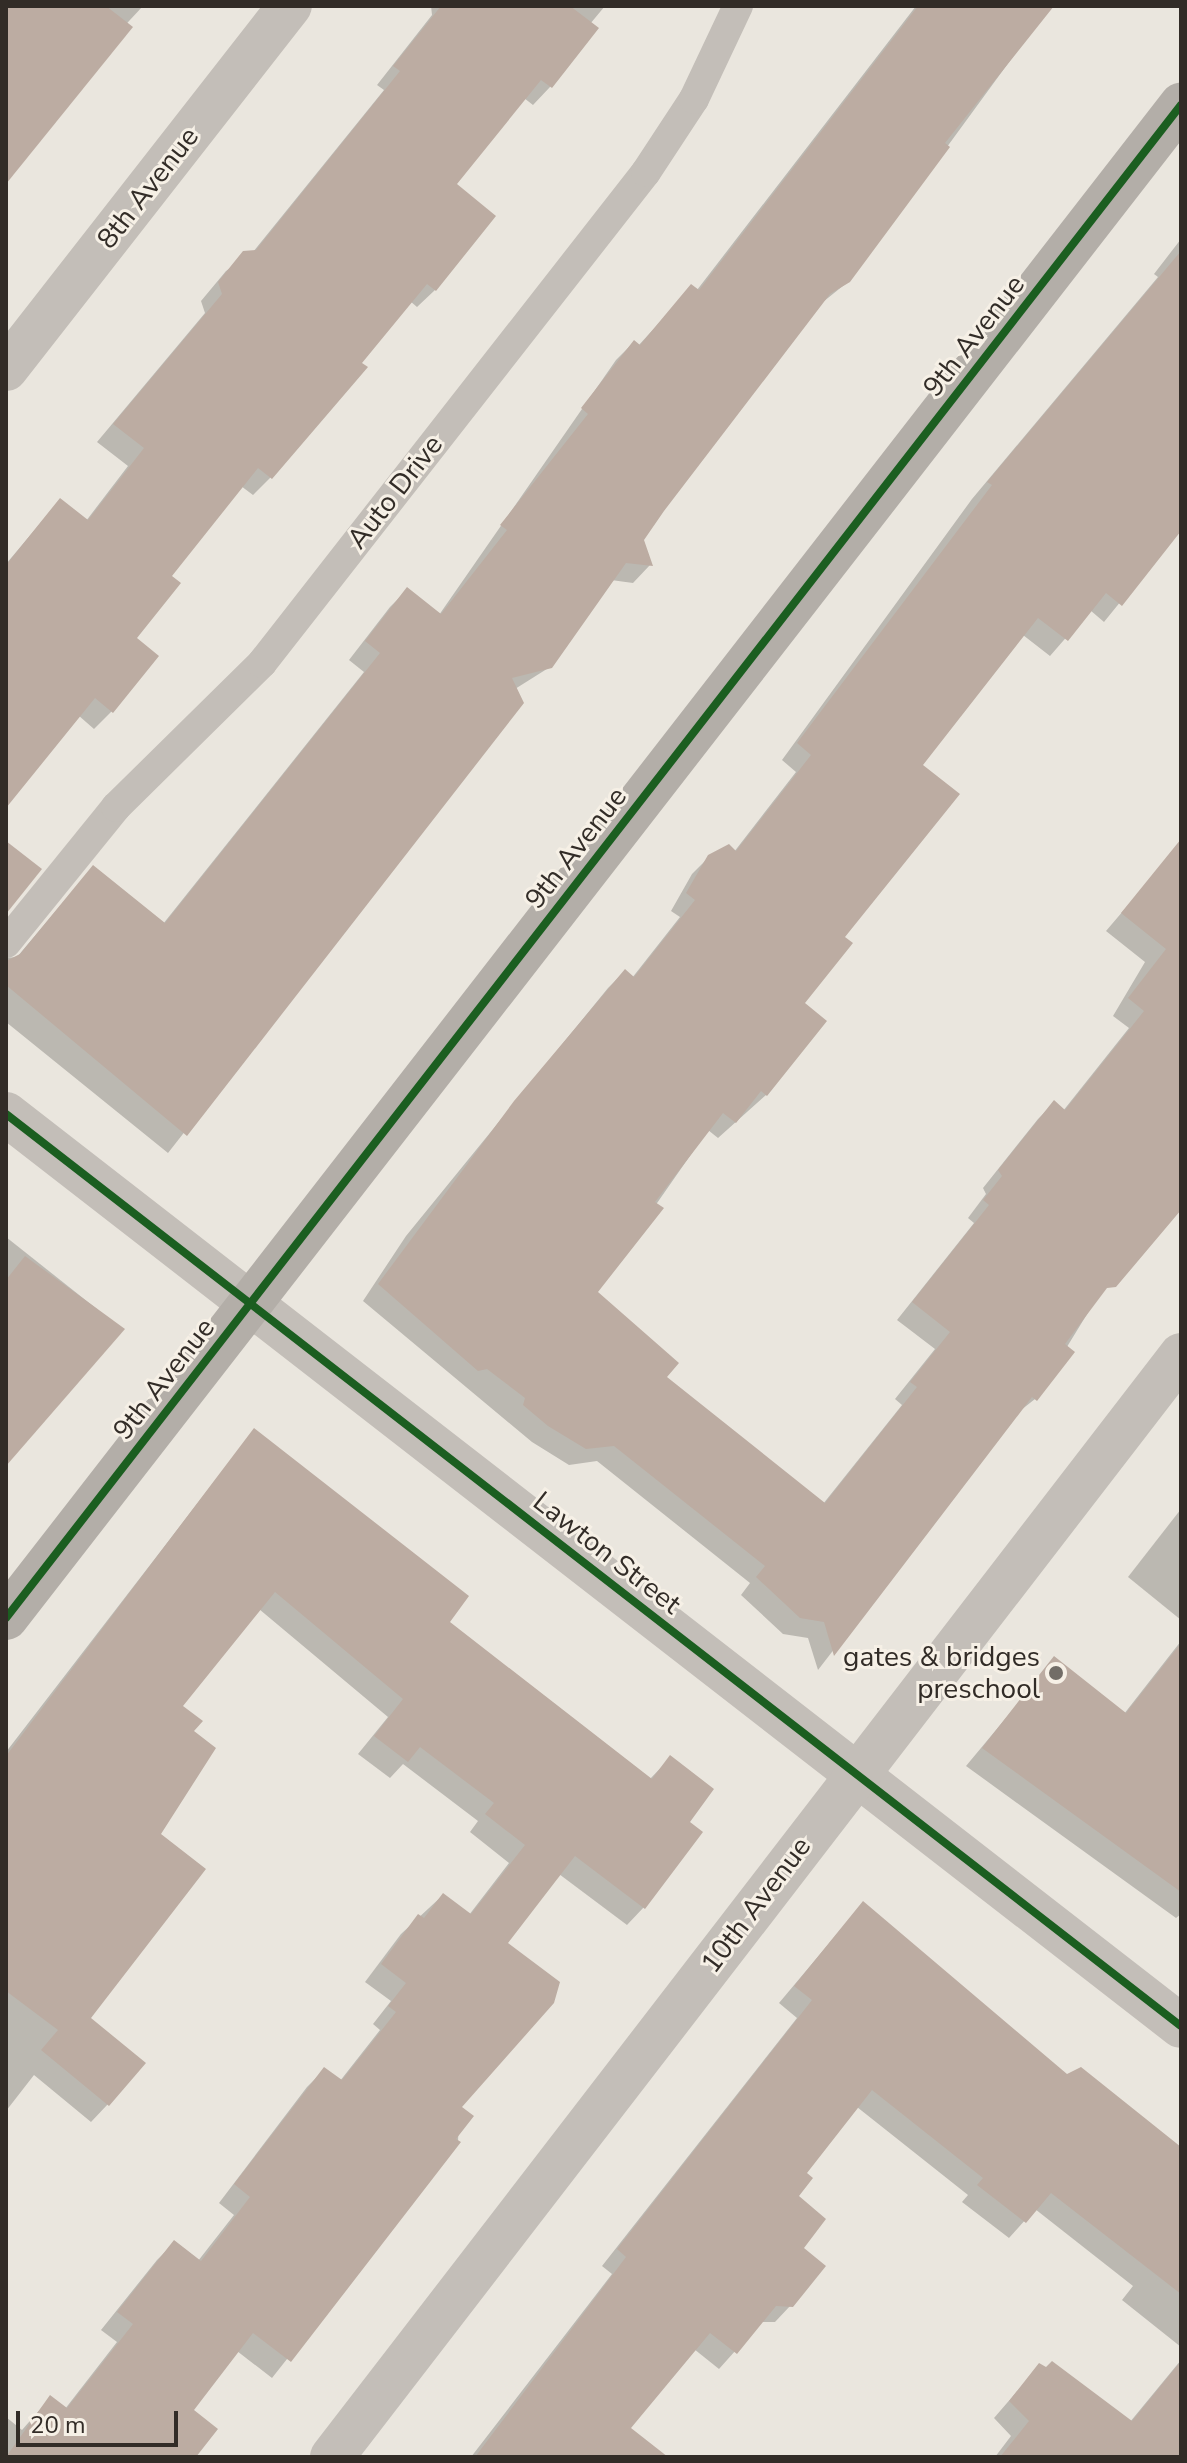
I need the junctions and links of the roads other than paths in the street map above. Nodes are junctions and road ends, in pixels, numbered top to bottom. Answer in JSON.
{"nodes":[{"id":1,"x":290,"y":6,"type":"edge"},
{"id":2,"x":738,"y":6,"type":"edge"},
{"id":3,"x":1181,"y":105,"type":"edge"},
{"id":4,"x":6,"y":369,"type":"edge"},
{"id":5,"x":6,"y":943,"type":"edge"},
{"id":6,"x":6,"y":1114,"type":"edge"},
{"id":7,"x":250,"y":1304,"type":"junction"},
{"id":8,"x":1181,"y":1355,"type":"edge"},
{"id":9,"x":6,"y":1618,"type":"edge"},
{"id":10,"x":856,"y":1773,"type":"junction"},
{"id":11,"x":1181,"y":2026,"type":"edge"},
{"id":12,"x":332,"y":2457,"type":"edge"}],
"edges":[{"from":1,"to":4,"type":"street","name":"8th Avenue"},
{"from":2,"to":5,"type":"lane","name":"Auto Drive"},
{"from":3,"to":7,"type":"street","name":"9th Avenue"},
{"from":6,"to":7,"type":"street","name":"Lawton Street"},
{"from":7,"to":9,"type":"street","name":"9th Avenue"},
{"from":7,"to":10,"type":"street","name":"Lawton Street"},
{"from":8,"to":10,"type":"street","name":"10th Avenue"},
{"from":10,"to":11,"type":"street","name":"Lawton Street"},
{"from":10,"to":12,"type":"street","name":"10th Avenue"}]}
